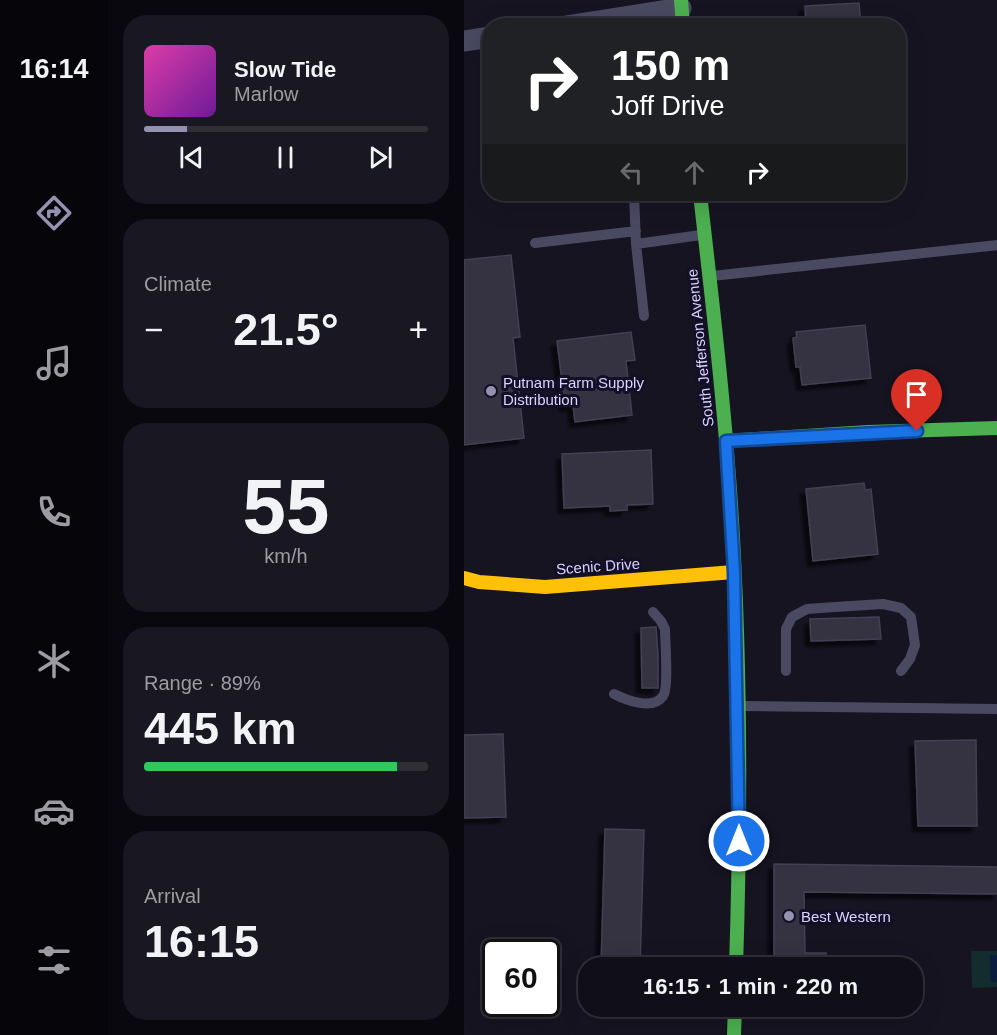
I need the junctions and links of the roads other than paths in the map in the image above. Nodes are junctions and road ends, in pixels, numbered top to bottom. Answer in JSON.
{"nodes":[{"id":1,"x":682,"y":11,"type":"edge"},
{"id":2,"x":628,"y":18,"type":"edge"},
{"id":3,"x":482,"y":38,"type":"edge"},
{"id":4,"x":464,"y":41,"type":"edge"},
{"id":5,"x":634,"y":201,"type":"edge"},
{"id":6,"x":701,"y":201,"type":"edge"},
{"id":7,"x":636,"y":231,"type":"junction"},
{"id":8,"x":705,"y":235,"type":"junction"},
{"id":9,"x":535,"y":243,"type":"dead end"},
{"id":10,"x":636,"y":244,"type":"junction"},
{"id":11,"x":998,"y":245,"type":"edge"},
{"id":12,"x":709,"y":277,"type":"junction"},
{"id":13,"x":644,"y":316,"type":"dead end"},
{"id":14,"x":998,"y":428,"type":"edge"},
{"id":15,"x":726,"y":441,"type":"junction"},
{"id":16,"x":734,"y":572,"type":"junction"},
{"id":17,"x":464,"y":578,"type":"edge"},
{"id":18,"x":653,"y":612,"type":"dead end"},
{"id":19,"x":786,"y":671,"type":"dead end"},
{"id":20,"x":901,"y":671,"type":"dead end"},
{"id":21,"x":614,"y":694,"type":"dead end"},
{"id":22,"x":738,"y":706,"type":"junction"},
{"id":23,"x":998,"y":709,"type":"edge"},
{"id":24,"x":736,"y":957,"type":"edge"},
{"id":25,"x":735,"y":1017,"type":"edge"},
{"id":26,"x":734,"y":1035,"type":"edge"}],
"edges":[{"from":1,"to":2,"type":"street"},
{"from":3,"to":4,"type":"street"},
{"from":5,"to":7,"type":"lane"},
{"from":6,"to":8,"type":"main road","name":"South Jefferson Avenue"},
{"from":7,"to":9,"type":"lane"},
{"from":7,"to":10,"type":"lane"},
{"from":8,"to":10,"type":"lane"},
{"from":8,"to":12,"type":"main road","name":"South Jefferson Avenue"},
{"from":10,"to":13,"type":"lane"},
{"from":11,"to":12,"type":"lane"},
{"from":12,"to":15,"type":"main road","name":"South Jefferson Avenue"},
{"from":14,"to":15,"type":"main road"},
{"from":15,"to":16,"type":"main road","name":"South Jefferson Avenue"},
{"from":16,"to":17,"type":"main road","name":"Scenic Drive"},
{"from":16,"to":22,"type":"main road","name":"South Jefferson Avenue"},
{"from":18,"to":21,"type":"lane"},
{"from":19,"to":20,"type":"lane"},
{"from":22,"to":23,"type":"lane"},
{"from":22,"to":24,"type":"main road","name":"South Jefferson Avenue"},
{"from":25,"to":26,"type":"main road"}]}
